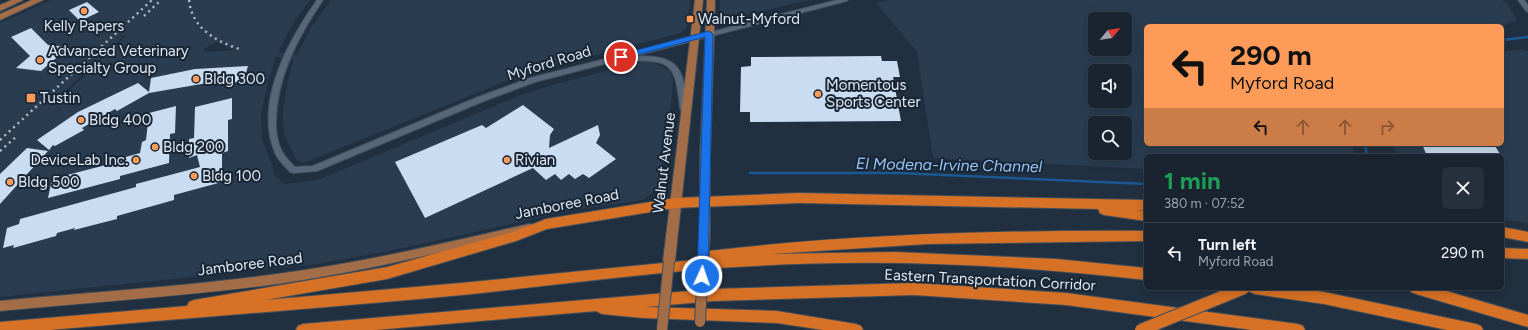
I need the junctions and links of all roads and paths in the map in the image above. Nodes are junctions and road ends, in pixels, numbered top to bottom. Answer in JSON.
{"nodes":[{"id":1,"x":19,"y":0,"type":"edge"},
{"id":2,"x":39,"y":0,"type":"edge"},
{"id":3,"x":320,"y":0,"type":"edge"},
{"id":4,"x":699,"y":0,"type":"edge"},
{"id":5,"x":711,"y":0,"type":"edge"},
{"id":6,"x":845,"y":0,"type":"edge"},
{"id":7,"x":1521,"y":0,"type":"edge"},
{"id":8,"x":0,"y":8,"type":"edge"},
{"id":9,"x":1528,"y":10,"type":"edge"},
{"id":10,"x":0,"y":17,"type":"edge"},
{"id":11,"x":709,"y":34,"type":"junction"},
{"id":12,"x":696,"y":37,"type":"junction"},
{"id":13,"x":609,"y":60,"type":"junction"},
{"id":14,"x":686,"y":124,"type":"junction"},
{"id":15,"x":705,"y":201,"type":"junction"},
{"id":16,"x":1046,"y":202,"type":"junction"},
{"id":17,"x":675,"y":203,"type":"junction"},
{"id":18,"x":1144,"y":205,"type":"edge"},
{"id":19,"x":1144,"y":216,"type":"edge"},
{"id":20,"x":546,"y":224,"type":"junction"},
{"id":21,"x":1504,"y":232,"type":"edge"},
{"id":22,"x":1144,"y":236,"type":"edge"},
{"id":23,"x":1504,"y":238,"type":"edge"},
{"id":24,"x":1528,"y":238,"type":"edge"},
{"id":25,"x":1504,"y":253,"type":"edge"},
{"id":26,"x":1528,"y":254,"type":"edge"},
{"id":27,"x":1144,"y":274,"type":"edge"},
{"id":28,"x":577,"y":276,"type":"junction"},
{"id":29,"x":1239,"y":290,"type":"edge"},
{"id":30,"x":1269,"y":290,"type":"edge"},
{"id":31,"x":1423,"y":290,"type":"edge"},
{"id":32,"x":583,"y":305,"type":"junction"},
{"id":33,"x":0,"y":306,"type":"edge"},
{"id":34,"x":165,"y":313,"type":"junction"},
{"id":35,"x":1528,"y":321,"type":"edge"},
{"id":36,"x":0,"y":328,"type":"edge"},
{"id":37,"x":303,"y":330,"type":"edge"},
{"id":38,"x":662,"y":330,"type":"edge"},
{"id":39,"x":699,"y":330,"type":"edge"},
{"id":40,"x":856,"y":330,"type":"edge"},
{"id":41,"x":1141,"y":330,"type":"edge"},
{"id":42,"x":1298,"y":330,"type":"edge"},
{"id":43,"x":1476,"y":330,"type":"edge"}],
"edges":[{"from":1,"to":8,"type":"main road"},
{"from":2,"to":10,"type":"main road"},
{"from":3,"to":13,"type":"street","name":"Myford Road"},
{"from":4,"to":12,"type":"main road","name":"Walnut Avenue"},
{"from":5,"to":11,"type":"main road"},
{"from":6,"to":11,"type":"street","name":"Myford Road"},
{"from":7,"to":9,"type":"street"},
{"from":11,"to":12,"type":"street","name":"Myford Road"},
{"from":11,"to":15,"type":"main road"},
{"from":12,"to":13,"type":"street","name":"Myford Road"},
{"from":12,"to":14,"type":"main road","name":"Walnut Avenue"},
{"from":13,"to":14,"type":"street"},
{"from":14,"to":17,"type":"main road","name":"Walnut Avenue"},
{"from":15,"to":16,"type":"highway","name":"Jamboree Road"},
{"from":15,"to":17,"type":"highway","name":"Jamboree Road"},
{"from":15,"to":39,"type":"main road","bridge":true},
{"from":16,"to":18,"type":"highway","name":"Jamboree Road"},
{"from":16,"to":19,"type":"highway"},
{"from":17,"to":20,"type":"highway","name":"Jamboree Road"},
{"from":17,"to":38,"type":"main road","name":"Walnut Avenue","bridge":true},
{"from":20,"to":33,"type":"main road","name":"Jamboree Road"},
{"from":20,"to":34,"type":"highway"},
{"from":21,"to":24,"type":"highway"},
{"from":22,"to":28,"type":"highway"},
{"from":23,"to":24,"type":"highway"},
{"from":25,"to":26,"type":"highway"},
{"from":27,"to":28,"type":"highway","name":"Eastern Transportation Corridor"},
{"from":28,"to":34,"type":"highway"},
{"from":29,"to":41,"type":"highway","bridge":true},
{"from":30,"to":43,"type":"highway"},
{"from":31,"to":35,"type":"highway"},
{"from":32,"to":37,"type":"highway"},
{"from":32,"to":40,"type":"highway"},
{"from":32,"to":42,"type":"highway","name":"Eastern Transportation Corridor"},
{"from":34,"to":36,"type":"highway"}]}
